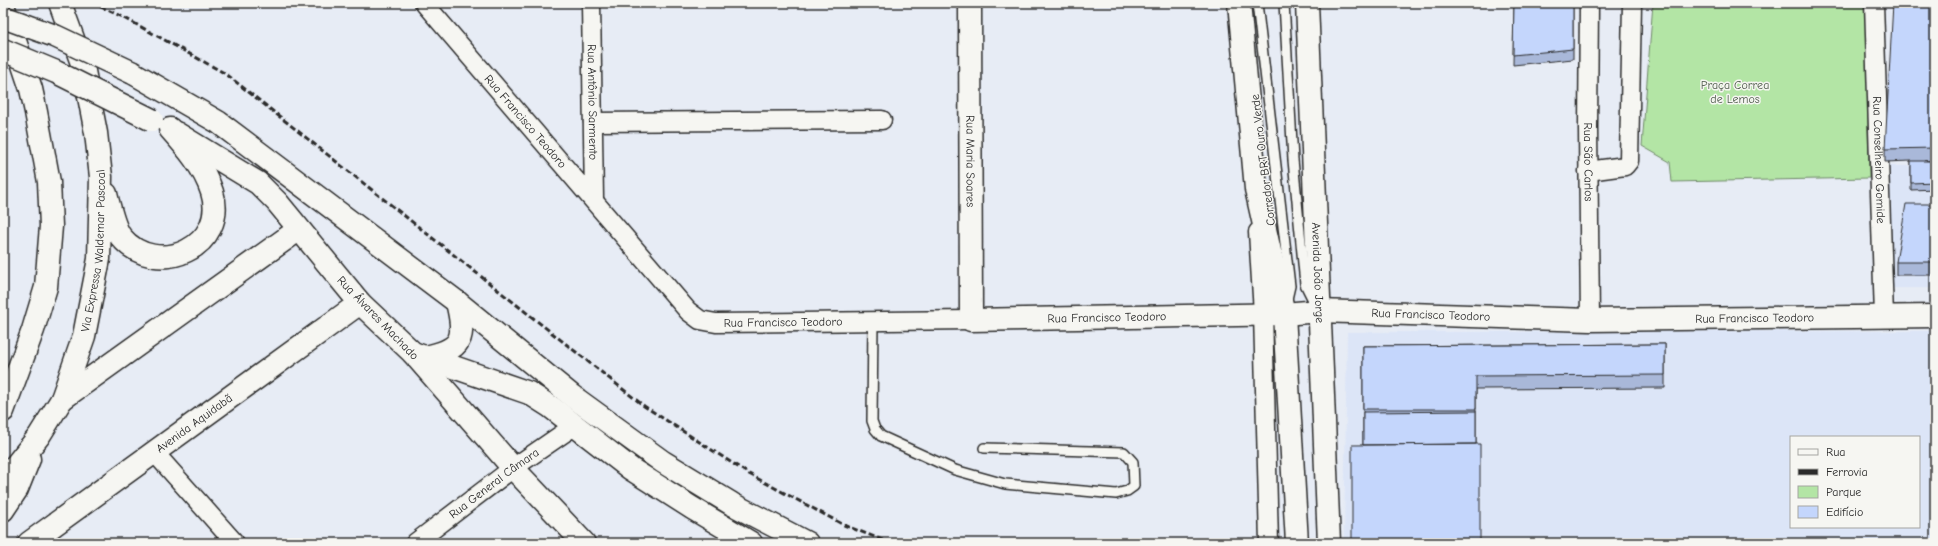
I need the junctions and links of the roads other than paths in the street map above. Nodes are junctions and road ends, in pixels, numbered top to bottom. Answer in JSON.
{"nodes":[{"id":1,"x":60,"y":3,"type":"edge"},
{"id":2,"x":424,"y":3,"type":"edge"},
{"id":3,"x":591,"y":3,"type":"edge"},
{"id":4,"x":970,"y":3,"type":"edge"},
{"id":5,"x":1239,"y":3,"type":"edge"},
{"id":6,"x":1257,"y":3,"type":"edge"},
{"id":7,"x":1284,"y":3,"type":"edge"},
{"id":8,"x":1307,"y":3,"type":"edge"},
{"id":9,"x":1589,"y":3,"type":"edge"},
{"id":10,"x":1632,"y":3,"type":"edge"},
{"id":11,"x":1874,"y":3,"type":"edge"},
{"id":12,"x":3,"y":5,"type":"edge"},
{"id":13,"x":3,"y":17,"type":"edge"},
{"id":14,"x":3,"y":50,"type":"edge"},
{"id":15,"x":882,"y":120,"type":"dead end"},
{"id":16,"x":593,"y":122,"type":"junction"},
{"id":17,"x":161,"y":124,"type":"junction"},
{"id":18,"x":1588,"y":171,"type":"junction"},
{"id":19,"x":101,"y":177,"type":"junction"},
{"id":20,"x":594,"y":200,"type":"junction"},
{"id":21,"x":298,"y":230,"type":"junction"},
{"id":22,"x":457,"y":302,"type":"junction"},
{"id":23,"x":360,"y":303,"type":"junction"},
{"id":24,"x":1319,"y":311,"type":"junction"},
{"id":25,"x":1273,"y":313,"type":"junction"},
{"id":26,"x":1935,"y":316,"type":"edge"},
{"id":27,"x":1884,"y":317,"type":"junction"},
{"id":28,"x":971,"y":320,"type":"junction"},
{"id":29,"x":1590,"y":320,"type":"junction"},
{"id":30,"x":873,"y":321,"type":"junction"},
{"id":31,"x":419,"y":355,"type":"junction"},
{"id":32,"x":62,"y":399,"type":"junction"},
{"id":33,"x":3,"y":412,"type":"edge"},
{"id":34,"x":574,"y":426,"type":"junction"},
{"id":35,"x":39,"y":436,"type":"junction"},
{"id":36,"x":984,"y":448,"type":"dead end"},
{"id":37,"x":154,"y":452,"type":"junction"},
{"id":38,"x":513,"y":468,"type":"junction"},
{"id":39,"x":3,"y":481,"type":"edge"},
{"id":40,"x":3,"y":510,"type":"edge"},
{"id":41,"x":29,"y":543,"type":"edge"},
{"id":42,"x":235,"y":543,"type":"edge"},
{"id":43,"x":415,"y":543,"type":"edge"},
{"id":44,"x":584,"y":543,"type":"edge"},
{"id":45,"x":751,"y":543,"type":"edge"},
{"id":46,"x":807,"y":543,"type":"edge"},
{"id":47,"x":1269,"y":543,"type":"edge"},
{"id":48,"x":1297,"y":543,"type":"edge"},
{"id":49,"x":1329,"y":543,"type":"edge"}],
"edges":[{"from":1,"to":19,"type":"main road","name":"Via Expressa Waldemar Pascoal"},
{"from":2,"to":20,"type":"street","name":"Rua Francisco Teodoro"},
{"from":3,"to":16,"type":"street","name":"Rua Antônio Sarmento"},
{"from":4,"to":28,"type":"main road","name":"Rua Maria Soares"},
{"from":5,"to":25,"type":"main road"},
{"from":6,"to":25,"type":"lane","name":"Corredor BRT Ouro Verde"},
{"from":7,"to":24,"type":"lane"},
{"from":8,"to":24,"type":"main road","name":"Avenida João Jorge"},
{"from":9,"to":18,"type":"street","name":"Rua São Carlos"},
{"from":10,"to":18,"type":"street"},
{"from":11,"to":27,"type":"street","name":"Rua Conselheiro Gomide"},
{"from":12,"to":33,"type":"main road"},
{"from":13,"to":22,"type":"main road","bridge":true},
{"from":14,"to":17,"type":"main road","name":"Rua Álvares Machado","bridge":true},
{"from":15,"to":16,"type":"street"},
{"from":16,"to":20,"type":"street","name":"Rua Antônio Sarmento"},
{"from":17,"to":19,"type":"main road"},
{"from":17,"to":21,"type":"main road","name":"Rua Álvares Machado"},
{"from":18,"to":29,"type":"street","name":"Rua São Carlos"},
{"from":19,"to":32,"type":"main road","name":"Via Expressa Waldemar Pascoal"},
{"from":20,"to":30,"type":"street","name":"Rua Francisco Teodoro"},
{"from":21,"to":23,"type":"main road","name":"Rua Álvares Machado"},
{"from":21,"to":32,"type":"main road"},
{"from":22,"to":31,"type":"main road"},
{"from":22,"to":46,"type":"main road"},
{"from":23,"to":31,"type":"main road","name":"Rua Álvares Machado"},
{"from":23,"to":37,"type":"main road","name":"Avenida Aquidabã"},
{"from":24,"to":25,"type":"main road","name":"Rua Francisco Teodoro"},
{"from":24,"to":29,"type":"main road","name":"Rua Francisco Teodoro"},
{"from":24,"to":49,"type":"main road","name":"Avenida João Jorge"},
{"from":25,"to":28,"type":"main road","name":"Rua Francisco Teodoro"},
{"from":25,"to":47,"type":"street"},
{"from":25,"to":48,"type":"main road"},
{"from":26,"to":27,"type":"main road","name":"Rua Francisco Teodoro"},
{"from":27,"to":29,"type":"main road","name":"Rua Francisco Teodoro"},
{"from":28,"to":30,"type":"street","name":"Rua Francisco Teodoro"},
{"from":30,"to":36,"type":"lane"},
{"from":31,"to":34,"type":"main road"},
{"from":31,"to":38,"type":"main road","name":"Rua Álvares Machado"},
{"from":32,"to":35,"type":"main road","name":"Via Expressa Waldemar Pascoal"},
{"from":34,"to":38,"type":"street","name":"Rua General Câmara"},
{"from":34,"to":45,"type":"main road"},
{"from":35,"to":39,"type":"main road","name":"Via Expressa Waldemar Pascoal"},
{"from":35,"to":40,"type":"main road"},
{"from":37,"to":41,"type":"main road","name":"Avenida Aquidabã"},
{"from":37,"to":42,"type":"street"},
{"from":38,"to":43,"type":"street","name":"Rua General Câmara"},
{"from":38,"to":44,"type":"main road","name":"Rua Álvares Machado"}]}
